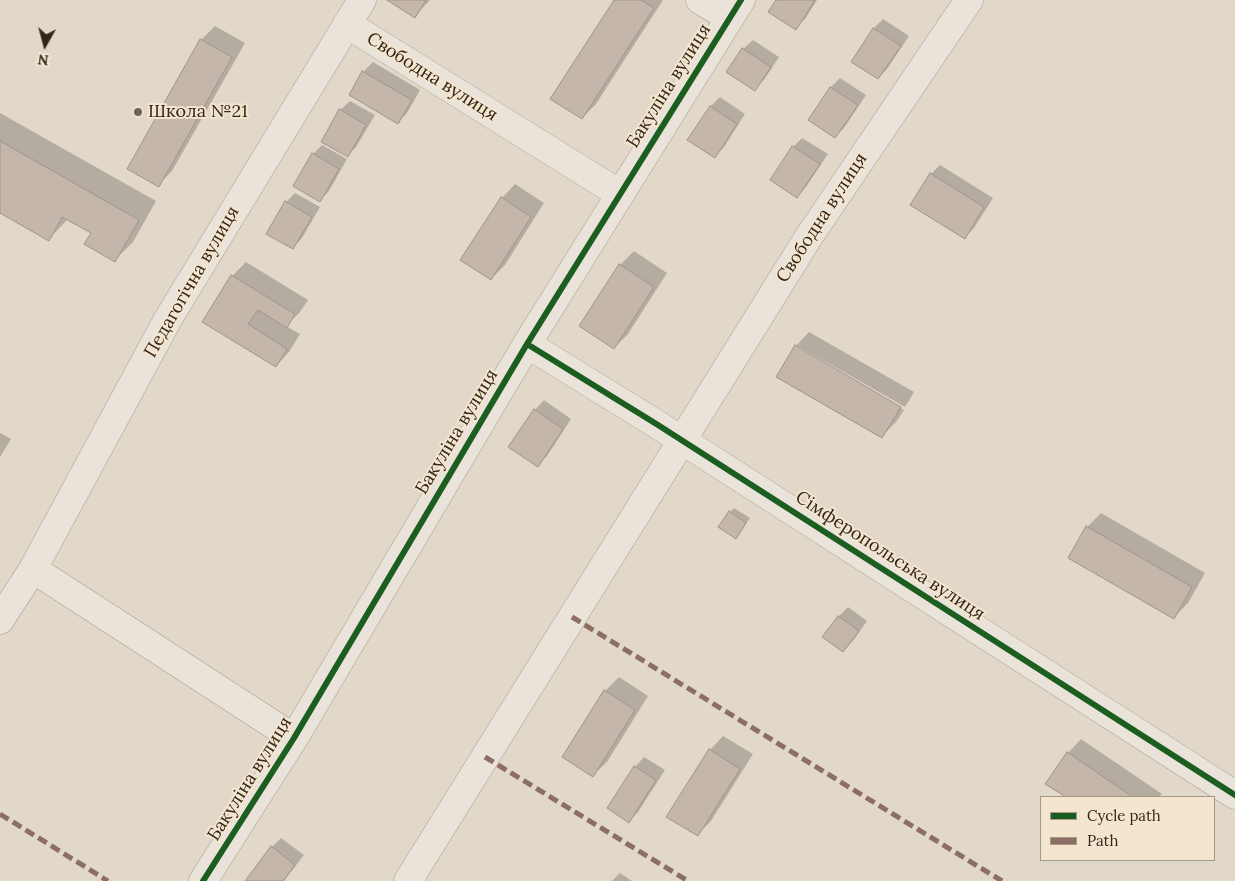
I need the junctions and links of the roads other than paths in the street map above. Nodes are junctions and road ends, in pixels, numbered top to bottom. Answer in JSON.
{"nodes":[{"id":1,"x":362,"y":0,"type":"edge"},
{"id":2,"x":700,"y":0,"type":"edge"},
{"id":3,"x":969,"y":0,"type":"edge"},
{"id":4,"x":735,"y":9,"type":"edge"},
{"id":5,"x":347,"y":24,"type":"junction"},
{"id":6,"x":620,"y":194,"type":"junction"},
{"id":7,"x":526,"y":344,"type":"junction"},
{"id":8,"x":682,"y":441,"type":"junction"},
{"id":9,"x":33,"y":569,"type":"junction"},
{"id":10,"x":0,"y":620,"type":"edge"},
{"id":11,"x":294,"y":738,"type":"junction"},
{"id":12,"x":1235,"y":796,"type":"edge"},
{"id":13,"x":203,"y":881,"type":"edge"},
{"id":14,"x":408,"y":881,"type":"edge"}],
"edges":[{"from":1,"to":5,"type":"street","name":"Педагогічна вулиця"},
{"from":2,"to":4,"type":"street"},
{"from":3,"to":8,"type":"street","name":"Свободна вулиця"},
{"from":4,"to":6,"type":"street","name":"Бакуліна вулиця"},
{"from":5,"to":6,"type":"street","name":"Свободна вулиця"},
{"from":5,"to":9,"type":"street","name":"Педагогічна вулиця"},
{"from":6,"to":7,"type":"street","name":"Бакуліна вулиця"},
{"from":7,"to":8,"type":"street","name":"Сімферопольська вулиця"},
{"from":7,"to":11,"type":"street","name":"Бакуліна вулиця"},
{"from":8,"to":12,"type":"street","name":"Сімферопольська вулиця"},
{"from":8,"to":14,"type":"street","name":"Свободна вулиця"},
{"from":9,"to":10,"type":"street","name":"Педагогічна вулиця"},
{"from":9,"to":11,"type":"street"},
{"from":11,"to":13,"type":"street","name":"Бакуліна вулиця"}]}
